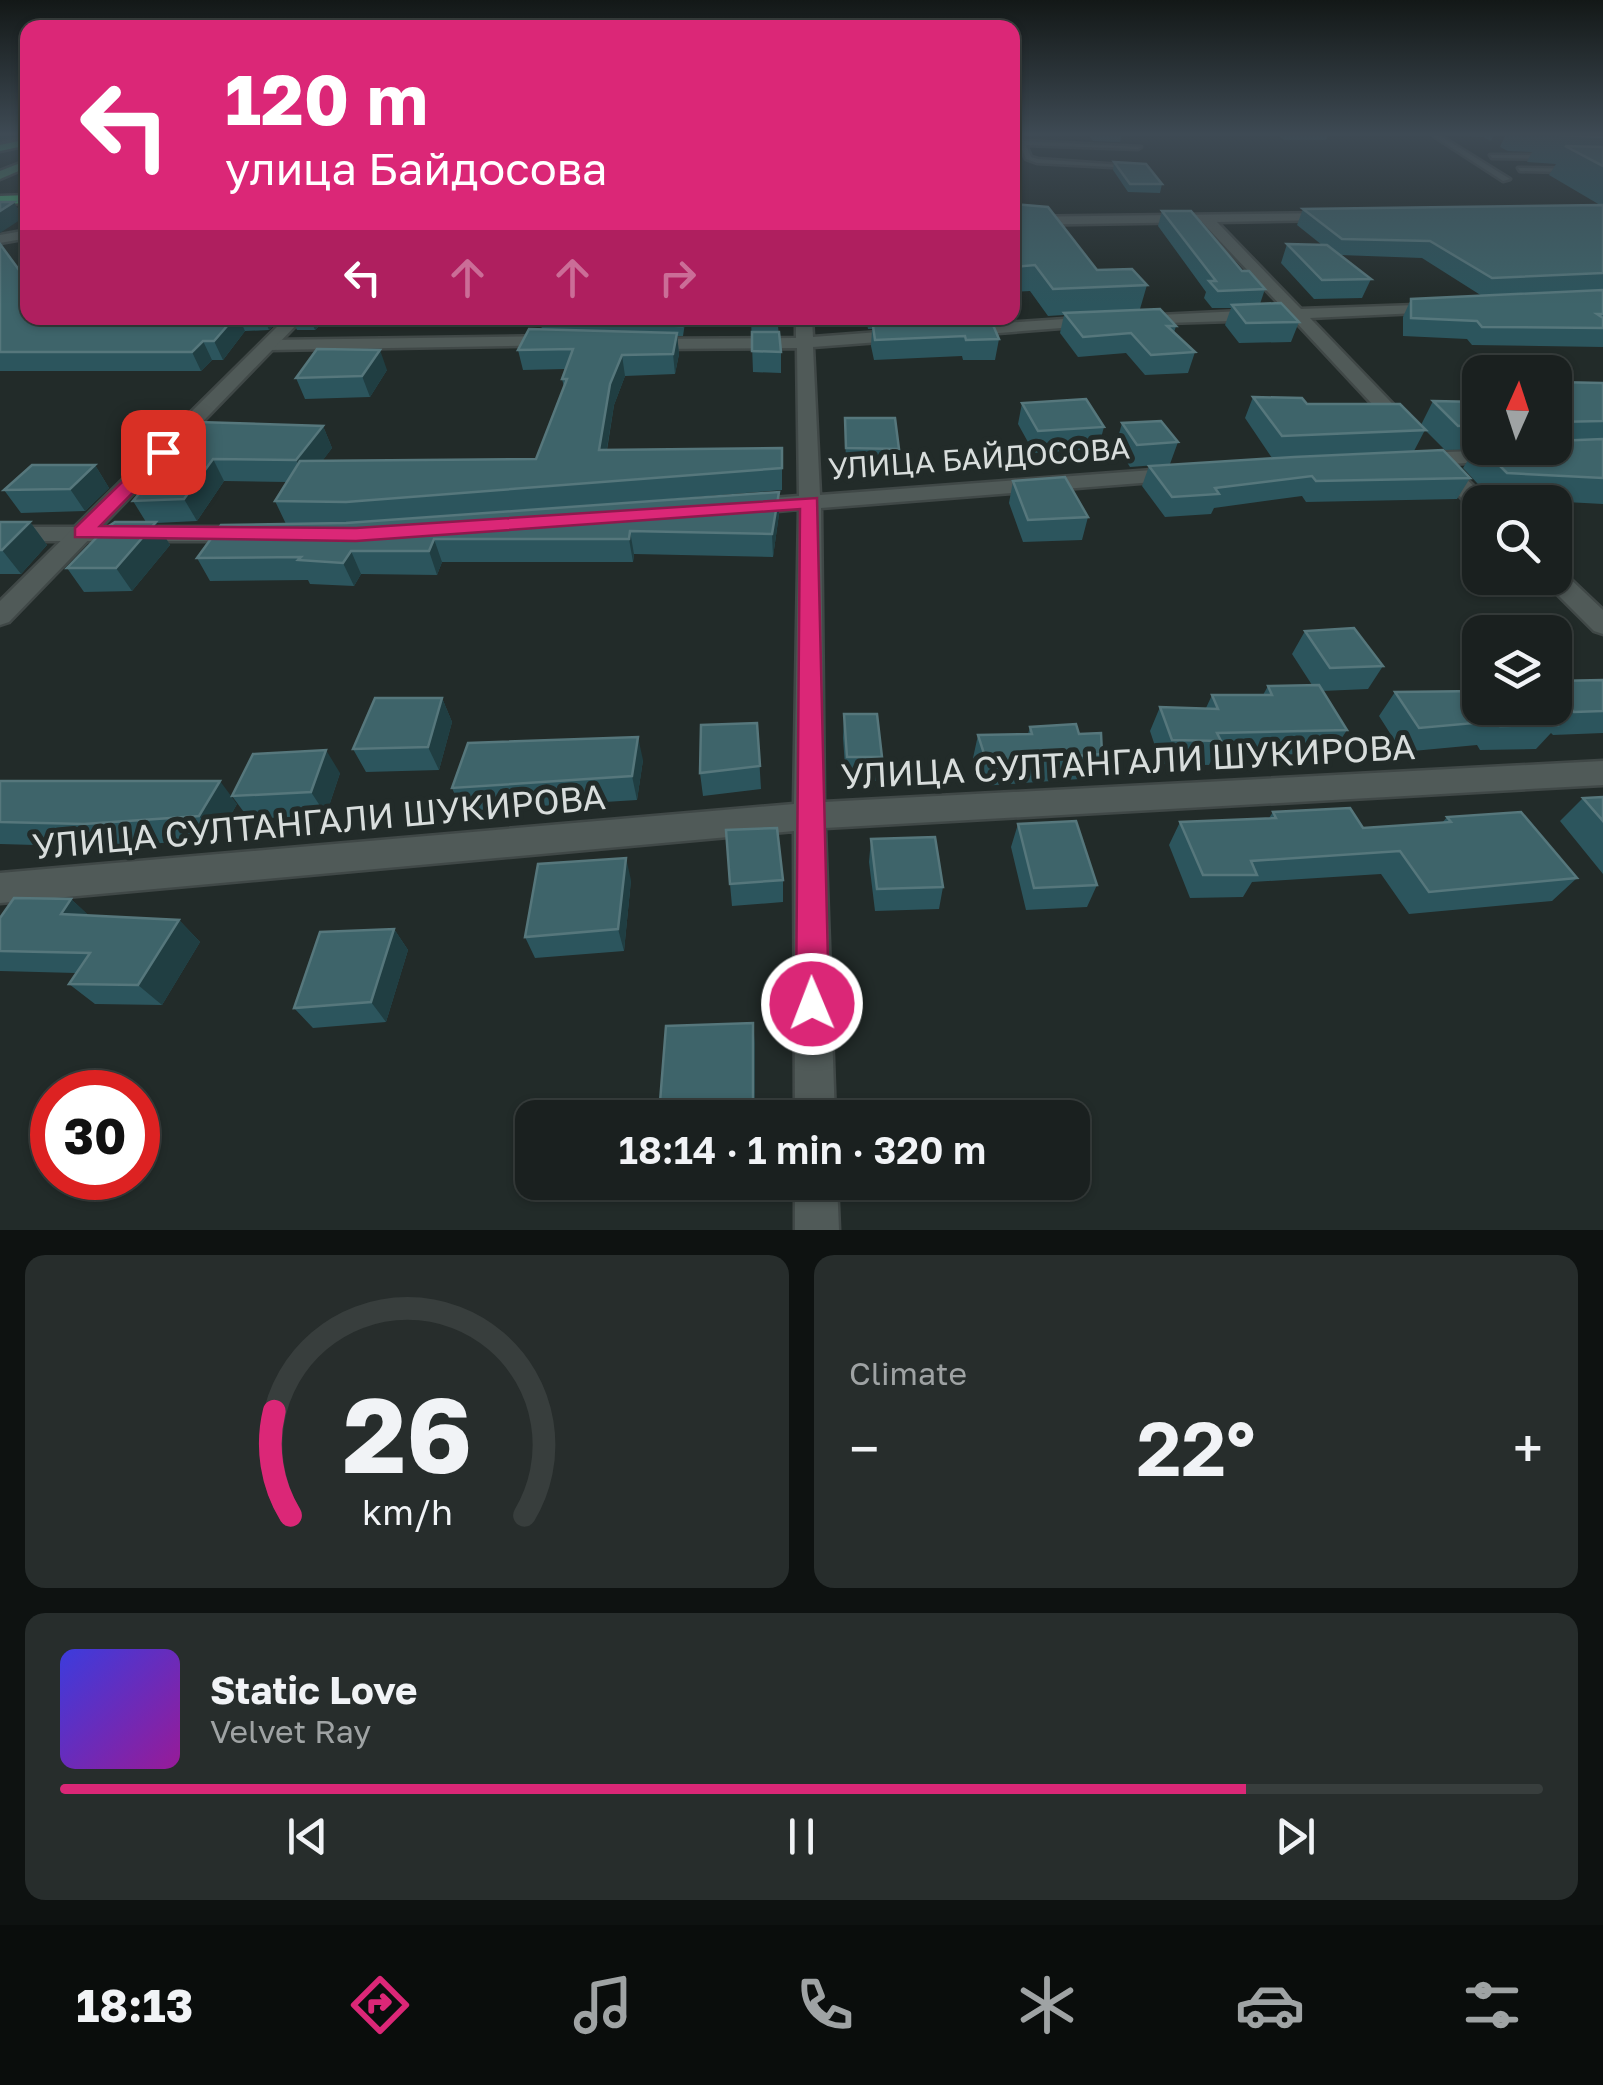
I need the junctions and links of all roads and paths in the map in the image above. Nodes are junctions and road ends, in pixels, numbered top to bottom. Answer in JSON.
{"nodes":[{"id":1,"x":1020,"y":214,"type":"edge"},
{"id":2,"x":1345,"y":216,"type":"edge"},
{"id":3,"x":1206,"y":218,"type":"junction"},
{"id":4,"x":1450,"y":306,"type":"edge"},
{"id":5,"x":1297,"y":314,"type":"junction"},
{"id":6,"x":288,"y":325,"type":"edge"},
{"id":7,"x":805,"y":330,"type":"edge"},
{"id":8,"x":941,"y":332,"type":"edge"},
{"id":9,"x":922,"y":334,"type":"edge"},
{"id":10,"x":572,"y":341,"type":"edge"},
{"id":11,"x":270,"y":344,"type":"junction"},
{"id":12,"x":631,"y":344,"type":"edge"},
{"id":13,"x":1462,"y":457,"type":"edge"},
{"id":14,"x":1432,"y":458,"type":"junction"},
{"id":15,"x":1393,"y":460,"type":"edge"},
{"id":16,"x":1197,"y":472,"type":"edge"},
{"id":17,"x":1462,"y":487,"type":"edge"},
{"id":18,"x":810,"y":502,"type":"junction"},
{"id":19,"x":731,"y":508,"type":"edge"},
{"id":20,"x":82,"y":532,"type":"junction"},
{"id":21,"x":0,"y":534,"type":"edge"},
{"id":22,"x":278,"y":534,"type":"edge"},
{"id":23,"x":1572,"y":594,"type":"edge"},
{"id":24,"x":0,"y":616,"type":"edge"},
{"id":25,"x":1603,"y":624,"type":"edge"},
{"id":26,"x":1603,"y":774,"type":"edge"},
{"id":27,"x":809,"y":816,"type":"junction"},
{"id":28,"x":0,"y":888,"type":"edge"},
{"id":29,"x":814,"y":1100,"type":"edge"},
{"id":30,"x":816,"y":1200,"type":"edge"},
{"id":31,"x":816,"y":1230,"type":"edge"}],
"edges":[{"from":1,"to":3,"type":"street"},
{"from":2,"to":3,"type":"street"},
{"from":3,"to":5,"type":"street"},
{"from":4,"to":5,"type":"street"},
{"from":5,"to":8,"type":"street"},
{"from":5,"to":14,"type":"street"},
{"from":6,"to":11,"type":"street"},
{"from":7,"to":9,"type":"street"},
{"from":7,"to":12,"type":"street"},
{"from":7,"to":18,"type":"street"},
{"from":10,"to":11,"type":"street"},
{"from":11,"to":20,"type":"street"},
{"from":13,"to":14,"type":"street"},
{"from":14,"to":15,"type":"street"},
{"from":14,"to":17,"type":"street"},
{"from":16,"to":18,"type":"street","name":"УЛИЦА БАЙДОСОВА"},
{"from":18,"to":19,"type":"street","name":"УЛИЦА БАЙДОСОВА"},
{"from":18,"to":27,"type":"street"},
{"from":20,"to":21,"type":"street"},
{"from":20,"to":22,"type":"street"},
{"from":20,"to":24,"type":"street"},
{"from":23,"to":25,"type":"street"},
{"from":26,"to":27,"type":"street","name":"УЛИЦА СУЛТАНГАЛИ ШУКИРОВА"},
{"from":27,"to":28,"type":"street","name":"УЛИЦА СУЛТАНГАЛИ ШУКИРОВА"},
{"from":27,"to":29,"type":"street"},
{"from":30,"to":31,"type":"street"}]}
